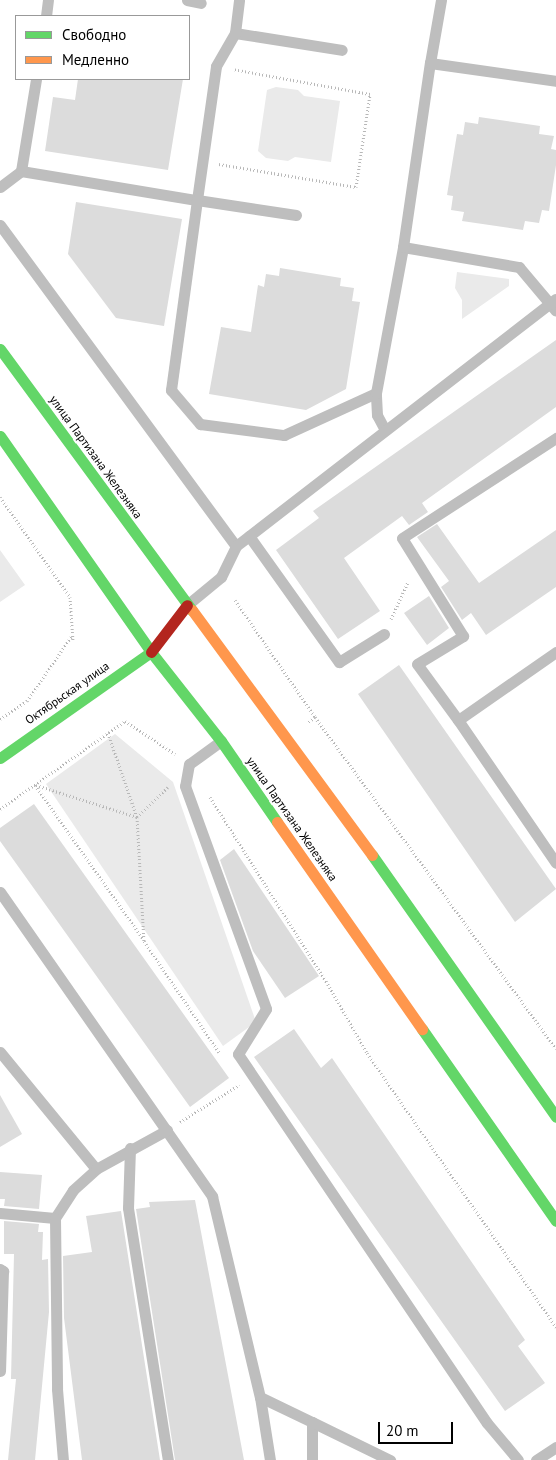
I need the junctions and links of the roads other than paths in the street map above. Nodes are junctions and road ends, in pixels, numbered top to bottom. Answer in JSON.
{"nodes":[{"id":1,"x":48,"y":0,"type":"edge"},
{"id":2,"x":188,"y":0,"type":"edge"},
{"id":3,"x":240,"y":0,"type":"edge"},
{"id":4,"x":441,"y":0,"type":"edge"},
{"id":5,"x":201,"y":2,"type":"dead end"},
{"id":6,"x":46,"y":15,"type":"edge"},
{"id":7,"x":235,"y":32,"type":"junction"},
{"id":8,"x":342,"y":50,"type":"dead end"},
{"id":9,"x":430,"y":63,"type":"junction"},
{"id":10,"x":36,"y":80,"type":"edge"},
{"id":11,"x":556,"y":80,"type":"edge"},
{"id":12,"x":22,"y":171,"type":"junction"},
{"id":13,"x":0,"y":187,"type":"edge"},
{"id":14,"x":197,"y":200,"type":"junction"},
{"id":15,"x":296,"y":214,"type":"dead end"},
{"id":16,"x":0,"y":225,"type":"edge"},
{"id":17,"x":402,"y":247,"type":"junction"},
{"id":18,"x":554,"y":305,"type":"edge"},
{"id":19,"x":0,"y":349,"type":"edge"},
{"id":20,"x":376,"y":393,"type":"junction"},
{"id":21,"x":384,"y":430,"type":"junction"},
{"id":22,"x":0,"y":436,"type":"edge"},
{"id":23,"x":556,"y":438,"type":"edge"},
{"id":24,"x":249,"y":536,"type":"junction"},
{"id":25,"x":236,"y":546,"type":"junction"},
{"id":26,"x":187,"y":605,"type":"junction"},
{"id":27,"x":384,"y":634,"type":"road end"},
{"id":28,"x":151,"y":652,"type":"junction"},
{"id":29,"x":556,"y":652,"type":"edge"},
{"id":30,"x":458,"y":720,"type":"junction"},
{"id":31,"x":221,"y":741,"type":"junction"},
{"id":32,"x":0,"y":758,"type":"edge"},
{"id":33,"x":556,"y":863,"type":"edge"},
{"id":34,"x":0,"y":892,"type":"edge"},
{"id":35,"x":0,"y":1052,"type":"edge"},
{"id":36,"x":556,"y":1117,"type":"edge"},
{"id":37,"x":167,"y":1130,"type":"junction"},
{"id":38,"x":130,"y":1148,"type":"junction"},
{"id":39,"x":96,"y":1169,"type":"junction"},
{"id":40,"x":0,"y":1213,"type":"edge"},
{"id":41,"x":55,"y":1218,"type":"junction"},
{"id":42,"x":556,"y":1220,"type":"edge"},
{"id":43,"x":0,"y":1269,"type":"edge"},
{"id":44,"x":0,"y":1370,"type":"edge"},
{"id":45,"x":260,"y":1397,"type":"junction"},
{"id":46,"x":312,"y":1422,"type":"junction"},
{"id":47,"x":556,"y":1447,"type":"edge"},
{"id":48,"x":63,"y":1460,"type":"edge"},
{"id":49,"x":168,"y":1460,"type":"edge"},
{"id":50,"x":270,"y":1460,"type":"edge"},
{"id":51,"x":312,"y":1460,"type":"edge"},
{"id":52,"x":390,"y":1460,"type":"edge"},
{"id":53,"x":518,"y":1460,"type":"edge"},
{"id":54,"x":536,"y":1460,"type":"edge"}],
"edges":[{"from":1,"to":6,"type":"lane"},
{"from":2,"to":5,"type":"lane"},
{"from":3,"to":7,"type":"lane"},
{"from":4,"to":9,"type":"lane"},
{"from":7,"to":8,"type":"lane"},
{"from":7,"to":14,"type":"lane"},
{"from":9,"to":11,"type":"lane"},
{"from":9,"to":17,"type":"lane"},
{"from":10,"to":12,"type":"lane"},
{"from":12,"to":13,"type":"lane"},
{"from":12,"to":14,"type":"lane"},
{"from":14,"to":15,"type":"lane"},
{"from":14,"to":20,"type":"lane"},
{"from":16,"to":25,"type":"lane"},
{"from":17,"to":18,"type":"lane"},
{"from":17,"to":20,"type":"lane"},
{"from":18,"to":21,"type":"lane"},
{"from":19,"to":26,"type":"main road","name":"улица Партизана Железняка"},
{"from":20,"to":21,"type":"lane"},
{"from":21,"to":24,"type":"lane"},
{"from":22,"to":28,"type":"main road","name":"улица Партизана Железняка"},
{"from":23,"to":30,"type":"lane"},
{"from":24,"to":25,"type":"lane"},
{"from":24,"to":27,"type":"lane"},
{"from":25,"to":26,"type":"lane"},
{"from":26,"to":28,"type":"main road","name":"Октябрьская улица"},
{"from":26,"to":36,"type":"main road","name":"улица Партизана Железняка"},
{"from":28,"to":31,"type":"main road","name":"улица Партизана Железняка"},
{"from":28,"to":32,"type":"main road","name":"Октябрьская улица"},
{"from":29,"to":30,"type":"lane"},
{"from":30,"to":33,"type":"lane"},
{"from":31,"to":42,"type":"main road","name":"улица Партизана Железняка"},
{"from":31,"to":53,"type":"lane"},
{"from":34,"to":37,"type":"lane"},
{"from":35,"to":39,"type":"lane"},
{"from":37,"to":38,"type":"lane"},
{"from":37,"to":45,"type":"lane"},
{"from":38,"to":39,"type":"lane"},
{"from":38,"to":49,"type":"lane"},
{"from":39,"to":41,"type":"lane"},
{"from":40,"to":41,"type":"lane"},
{"from":41,"to":48,"type":"lane"},
{"from":43,"to":44,"type":"lane"},
{"from":45,"to":46,"type":"lane"},
{"from":45,"to":50,"type":"lane"},
{"from":46,"to":51,"type":"lane"},
{"from":46,"to":52,"type":"lane"},
{"from":47,"to":54,"type":"lane"}]}
